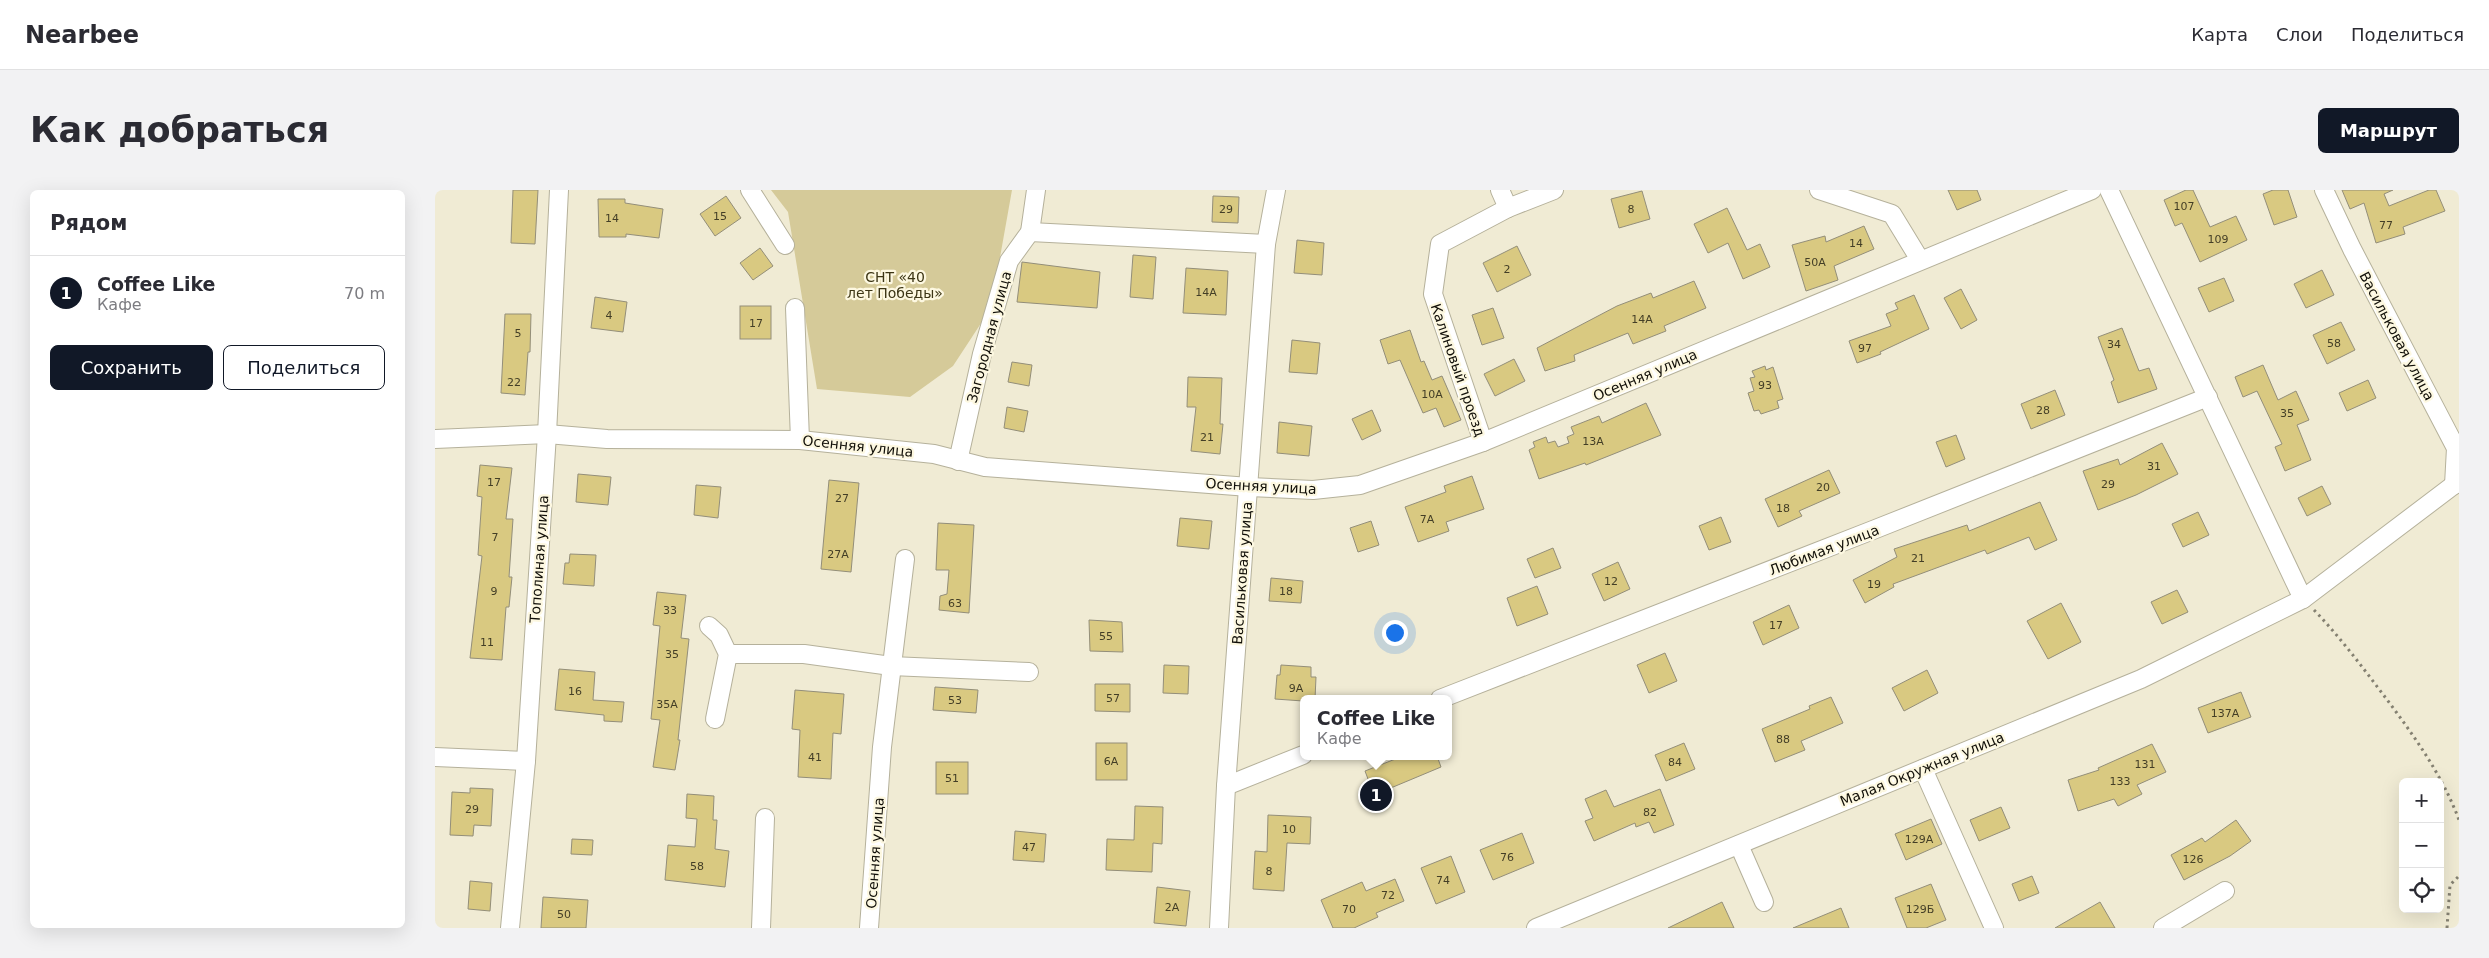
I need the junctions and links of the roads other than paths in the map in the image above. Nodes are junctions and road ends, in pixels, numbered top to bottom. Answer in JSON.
{"nodes":[{"id":1,"x":559,"y":190,"type":"edge"},
{"id":2,"x":750,"y":190,"type":"edge"},
{"id":3,"x":1036,"y":190,"type":"edge"},
{"id":4,"x":1276,"y":190,"type":"edge"},
{"id":5,"x":1500,"y":190,"type":"edge"},
{"id":6,"x":1554,"y":190,"type":"edge"},
{"id":7,"x":1819,"y":190,"type":"edge"},
{"id":8,"x":2092,"y":190,"type":"edge"},
{"id":9,"x":2109,"y":190,"type":"edge"},
{"id":10,"x":2324,"y":190,"type":"edge"},
{"id":11,"x":1508,"y":208,"type":"junction"},
{"id":12,"x":1030,"y":232,"type":"junction"},
{"id":13,"x":1266,"y":244,"type":"junction"},
{"id":14,"x":785,"y":245,"type":"dead end"},
{"id":15,"x":1920,"y":260,"type":"junction"},
{"id":16,"x":795,"y":308,"type":"dead end"},
{"id":17,"x":2208,"y":397,"type":"junction"},
{"id":18,"x":547,"y":434,"type":"junction"},
{"id":19,"x":435,"y":438,"type":"edge"},
{"id":20,"x":800,"y":440,"type":"junction"},
{"id":21,"x":1483,"y":442,"type":"junction"},
{"id":22,"x":958,"y":461,"type":"junction"},
{"id":23,"x":2456,"y":483,"type":"edge"},
{"id":24,"x":1249,"y":488,"type":"junction"},
{"id":25,"x":905,"y":559,"type":"dead end"},
{"id":26,"x":2303,"y":599,"type":"junction"},
{"id":27,"x":709,"y":626,"type":"dead end"},
{"id":28,"x":728,"y":654,"type":"junction"},
{"id":29,"x":891,"y":666,"type":"junction"},
{"id":30,"x":1029,"y":672,"type":"dead end"},
{"id":31,"x":1450,"y":695,"type":"edge"},
{"id":32,"x":715,"y":720,"type":"dead end"},
{"id":33,"x":1300,"y":755,"type":"edge"},
{"id":34,"x":435,"y":757,"type":"edge"},
{"id":35,"x":526,"y":761,"type":"junction"},
{"id":36,"x":1923,"y":769,"type":"junction"},
{"id":37,"x":1226,"y":786,"type":"junction"},
{"id":38,"x":765,"y":818,"type":"dead end"},
{"id":39,"x":1739,"y":845,"type":"junction"},
{"id":40,"x":2225,"y":891,"type":"dead end"},
{"id":41,"x":1764,"y":902,"type":"dead end"},
{"id":42,"x":1559,"y":924,"type":"edge"},
{"id":43,"x":510,"y":928,"type":"edge"},
{"id":44,"x":761,"y":928,"type":"edge"},
{"id":45,"x":869,"y":928,"type":"edge"},
{"id":46,"x":1219,"y":928,"type":"edge"},
{"id":47,"x":1536,"y":928,"type":"edge"},
{"id":48,"x":1994,"y":928,"type":"edge"},
{"id":49,"x":2163,"y":928,"type":"edge"}],
"edges":[{"from":1,"to":18,"type":"street","name":"Тополиная улица"},
{"from":2,"to":14,"type":"street"},
{"from":3,"to":12,"type":"street","name":"Загородная улица"},
{"from":4,"to":13,"type":"street","name":"Васильковая улица"},
{"from":5,"to":11,"type":"street"},
{"from":6,"to":11,"type":"street","name":"Калиновый проезд"},
{"from":7,"to":15,"type":"street"},
{"from":8,"to":15,"type":"street","name":"Осенняя улица"},
{"from":9,"to":17,"type":"street"},
{"from":10,"to":23,"type":"street","name":"Васильковая улица"},
{"from":11,"to":21,"type":"street","name":"Калиновый проезд"},
{"from":12,"to":13,"type":"street"},
{"from":12,"to":22,"type":"street","name":"Загородная улица"},
{"from":13,"to":24,"type":"street","name":"Васильковая улица"},
{"from":15,"to":21,"type":"street","name":"Осенняя улица"},
{"from":16,"to":20,"type":"street"},
{"from":17,"to":26,"type":"street"},
{"from":17,"to":31,"type":"street","name":"Любимая улица"},
{"from":18,"to":19,"type":"street","name":"Осенняя улица"},
{"from":18,"to":20,"type":"street","name":"Осенняя улица"},
{"from":18,"to":35,"type":"street","name":"Тополиная улица"},
{"from":20,"to":22,"type":"street","name":"Осенняя улица"},
{"from":21,"to":24,"type":"street","name":"Осенняя улица"},
{"from":22,"to":24,"type":"street","name":"Осенняя улица"},
{"from":23,"to":26,"type":"street","name":"Малая Окружная улица"},
{"from":24,"to":37,"type":"street","name":"Васильковая улица"},
{"from":25,"to":29,"type":"street","name":"Осенняя улица"},
{"from":26,"to":36,"type":"street","name":"Малая Окружная улица"},
{"from":27,"to":28,"type":"street"},
{"from":28,"to":29,"type":"street"},
{"from":28,"to":32,"type":"street"},
{"from":29,"to":30,"type":"street"},
{"from":29,"to":45,"type":"street","name":"Осенняя улица"},
{"from":33,"to":37,"type":"street"},
{"from":34,"to":35,"type":"street"},
{"from":35,"to":43,"type":"street","name":"Тополиная улица"},
{"from":36,"to":39,"type":"street","name":"Малая Окружная улица"},
{"from":36,"to":48,"type":"street"},
{"from":37,"to":46,"type":"street","name":"Васильковая улица"},
{"from":38,"to":44,"type":"street"},
{"from":39,"to":41,"type":"street"},
{"from":39,"to":42,"type":"street","name":"Малая Окружная улица"},
{"from":40,"to":49,"type":"street"},
{"from":42,"to":47,"type":"street","name":"Малая Окружная улица"}]}
